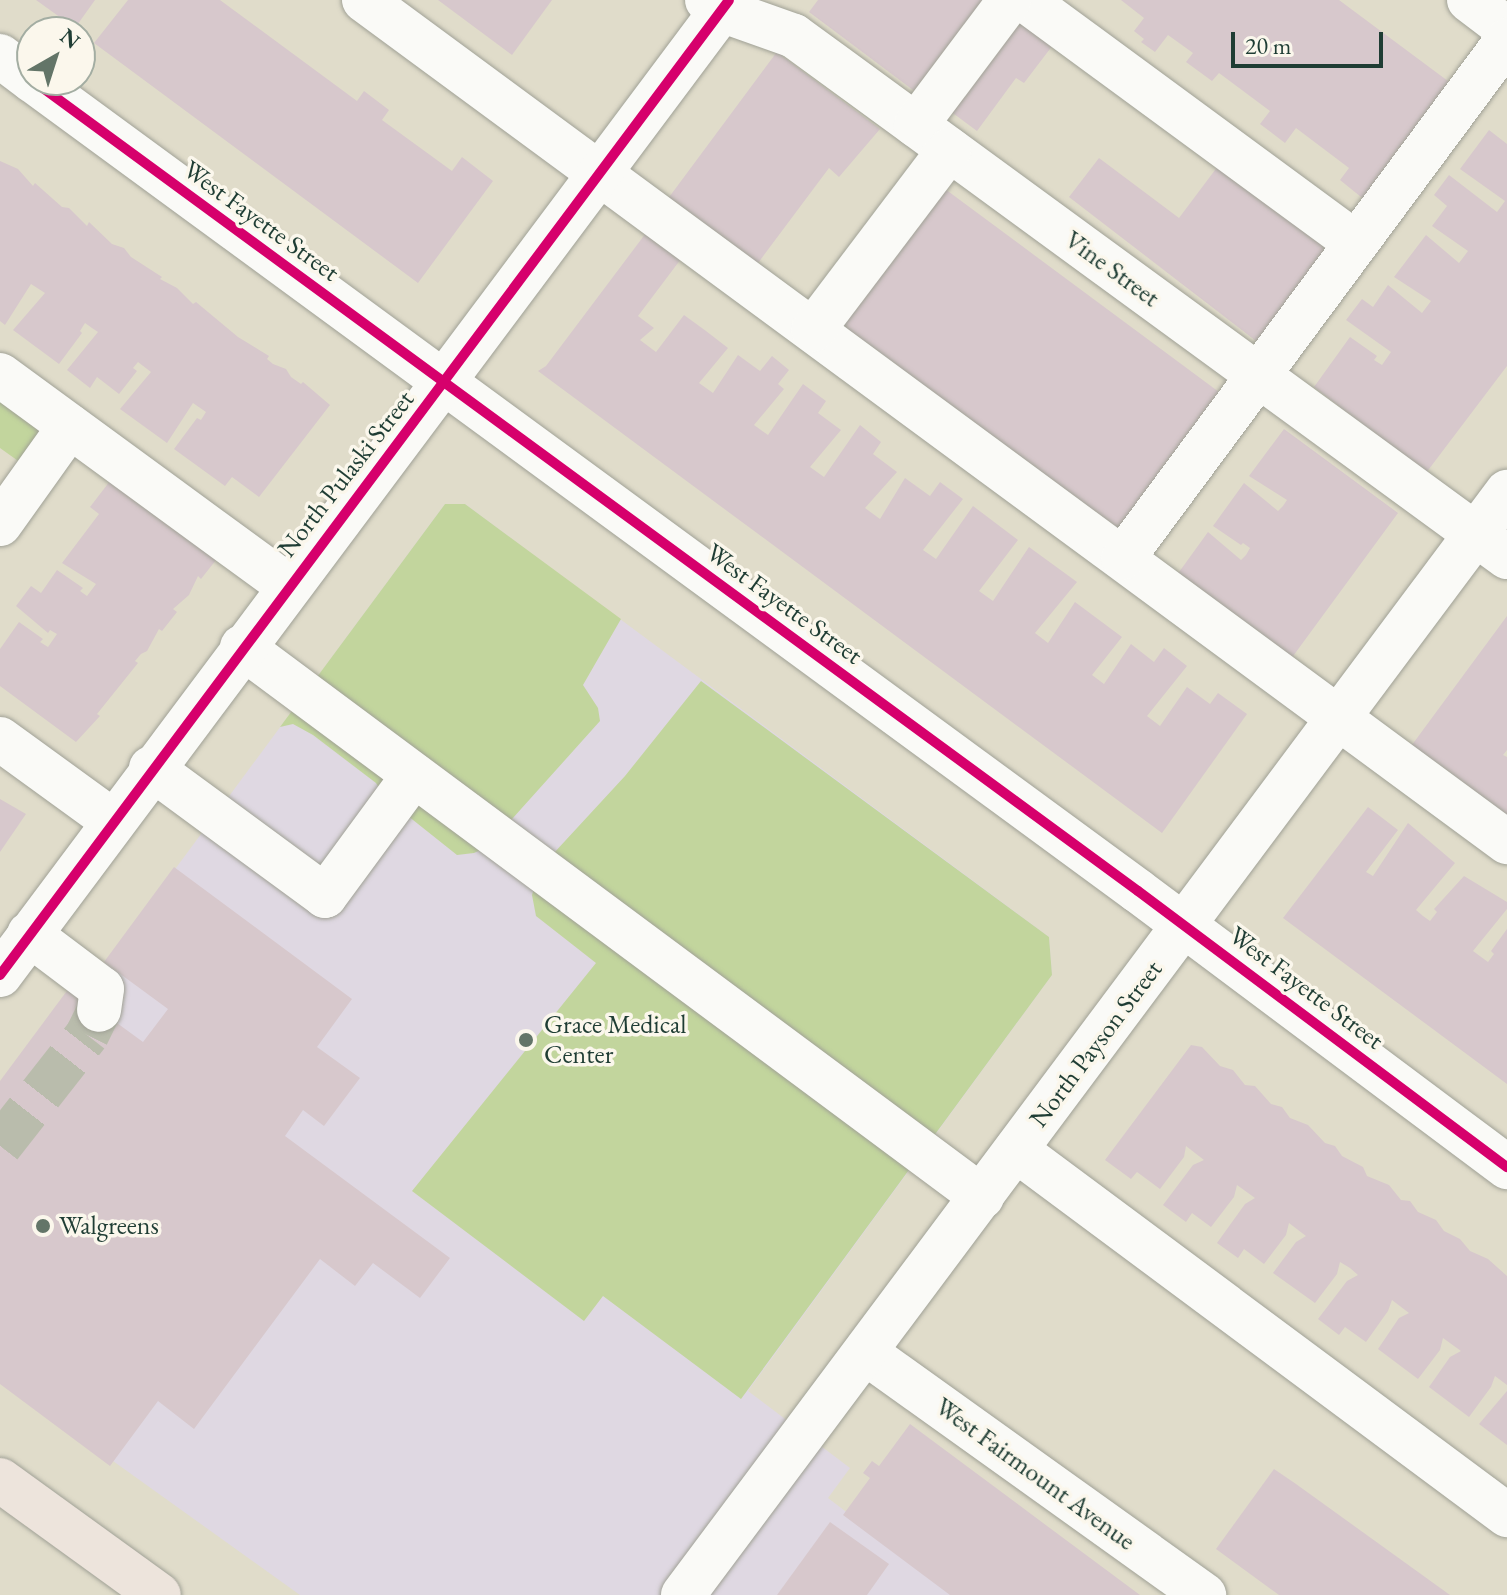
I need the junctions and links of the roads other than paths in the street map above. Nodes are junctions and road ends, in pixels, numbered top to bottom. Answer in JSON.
{"nodes":[{"id":1,"x":364,"y":0,"type":"edge"},
{"id":2,"x":1010,"y":0,"type":"edge"},
{"id":3,"x":1025,"y":0,"type":"edge"},
{"id":4,"x":1469,"y":0,"type":"edge"},
{"id":5,"x":719,"y":3,"type":"edge"},
{"id":6,"x":1507,"y":29,"type":"edge"},
{"id":7,"x":1507,"y":40,"type":"edge"},
{"id":8,"x":54,"y":96,"type":"edge"},
{"id":9,"x":932,"y":137,"type":"junction"},
{"id":10,"x":600,"y":174,"type":"junction"},
{"id":11,"x":1356,"y":243,"type":"junction"},
{"id":12,"x":813,"y":330,"type":"junction"},
{"id":13,"x":0,"y":375,"type":"edge"},
{"id":14,"x":1258,"y":375,"type":"junction"},
{"id":15,"x":444,"y":382,"type":"junction"},
{"id":16,"x":70,"y":426,"type":"junction"},
{"id":17,"x":15,"y":473,"type":"edge"},
{"id":18,"x":1507,"y":492,"type":"edge"},
{"id":19,"x":0,"y":524,"type":"edge"},
{"id":20,"x":1491,"y":545,"type":"edge"},
{"id":21,"x":1123,"y":558,"type":"junction"},
{"id":22,"x":288,"y":586,"type":"junction"},
{"id":23,"x":242,"y":647,"type":"junction"},
{"id":24,"x":1339,"y":718,"type":"junction"},
{"id":25,"x":0,"y":739,"type":"edge"},
{"id":26,"x":151,"y":768,"type":"junction"},
{"id":27,"x":414,"y":775,"type":"junction"},
{"id":28,"x":113,"y":821,"type":"junction"},
{"id":29,"x":1507,"y":842,"type":"edge"},
{"id":30,"x":1184,"y":925,"type":"junction"},
{"id":31,"x":29,"y":934,"type":"junction"},
{"id":32,"x":0,"y":975,"type":"edge"},
{"id":33,"x":99,"y":1010,"type":"dead end"},
{"id":34,"x":1016,"y":1150,"type":"junction"},
{"id":35,"x":1507,"y":1167,"type":"edge"},
{"id":36,"x":982,"y":1197,"type":"junction"},
{"id":37,"x":866,"y":1353,"type":"junction"},
{"id":38,"x":0,"y":1480,"type":"edge"},
{"id":39,"x":1507,"y":1515,"type":"edge"},
{"id":40,"x":159,"y":1595,"type":"edge"},
{"id":41,"x":683,"y":1595,"type":"edge"},
{"id":42,"x":1204,"y":1595,"type":"edge"}],
"edges":[{"from":1,"to":10,"type":"street"},
{"from":2,"to":9,"type":"street"},
{"from":3,"to":11,"type":"street"},
{"from":4,"to":6,"type":"street"},
{"from":5,"to":9,"type":"street","name":"Vine Street"},
{"from":5,"to":10,"type":"street","name":"North Pulaski Street"},
{"from":7,"to":11,"type":"street"},
{"from":8,"to":15,"type":"street","name":"West Fayette Street"},
{"from":9,"to":12,"type":"street"},
{"from":9,"to":14,"type":"street","name":"Vine Street"},
{"from":10,"to":12,"type":"street"},
{"from":10,"to":15,"type":"street","name":"North Pulaski Street"},
{"from":11,"to":14,"type":"street"},
{"from":12,"to":21,"type":"street"},
{"from":13,"to":16,"type":"street"},
{"from":14,"to":20,"type":"street","name":"Vine Street"},
{"from":14,"to":21,"type":"street"},
{"from":15,"to":22,"type":"street","name":"North Pulaski Street"},
{"from":15,"to":30,"type":"street","name":"West Fayette Street"},
{"from":16,"to":17,"type":"street"},
{"from":16,"to":22,"type":"street"},
{"from":17,"to":19,"type":"street"},
{"from":18,"to":20,"type":"street","name":"North Payson Street"},
{"from":20,"to":24,"type":"street","name":"North Payson Street"},
{"from":21,"to":24,"type":"street"},
{"from":22,"to":23,"type":"street","name":"North Pulaski Street"},
{"from":23,"to":26,"type":"street","name":"North Pulaski Street"},
{"from":23,"to":27,"type":"street"},
{"from":24,"to":29,"type":"street"},
{"from":24,"to":30,"type":"street","name":"North Payson Street"},
{"from":25,"to":28,"type":"street"},
{"from":26,"to":27,"type":"street"},
{"from":26,"to":28,"type":"street","name":"North Pulaski Street"},
{"from":27,"to":36,"type":"street"},
{"from":28,"to":31,"type":"street","name":"North Pulaski Street"},
{"from":30,"to":34,"type":"street","name":"North Payson Street"},
{"from":30,"to":35,"type":"street","name":"West Fayette Street"},
{"from":31,"to":32,"type":"street","name":"North Pulaski Street"},
{"from":31,"to":33,"type":"street"},
{"from":34,"to":36,"type":"street","name":"North Payson Street"},
{"from":34,"to":39,"type":"street"},
{"from":36,"to":37,"type":"street","name":"North Payson Street"},
{"from":37,"to":41,"type":"street","name":"North Payson Street"},
{"from":37,"to":42,"type":"street","name":"West Fairmount Avenue"},
{"from":38,"to":40,"type":"main road"}]}
